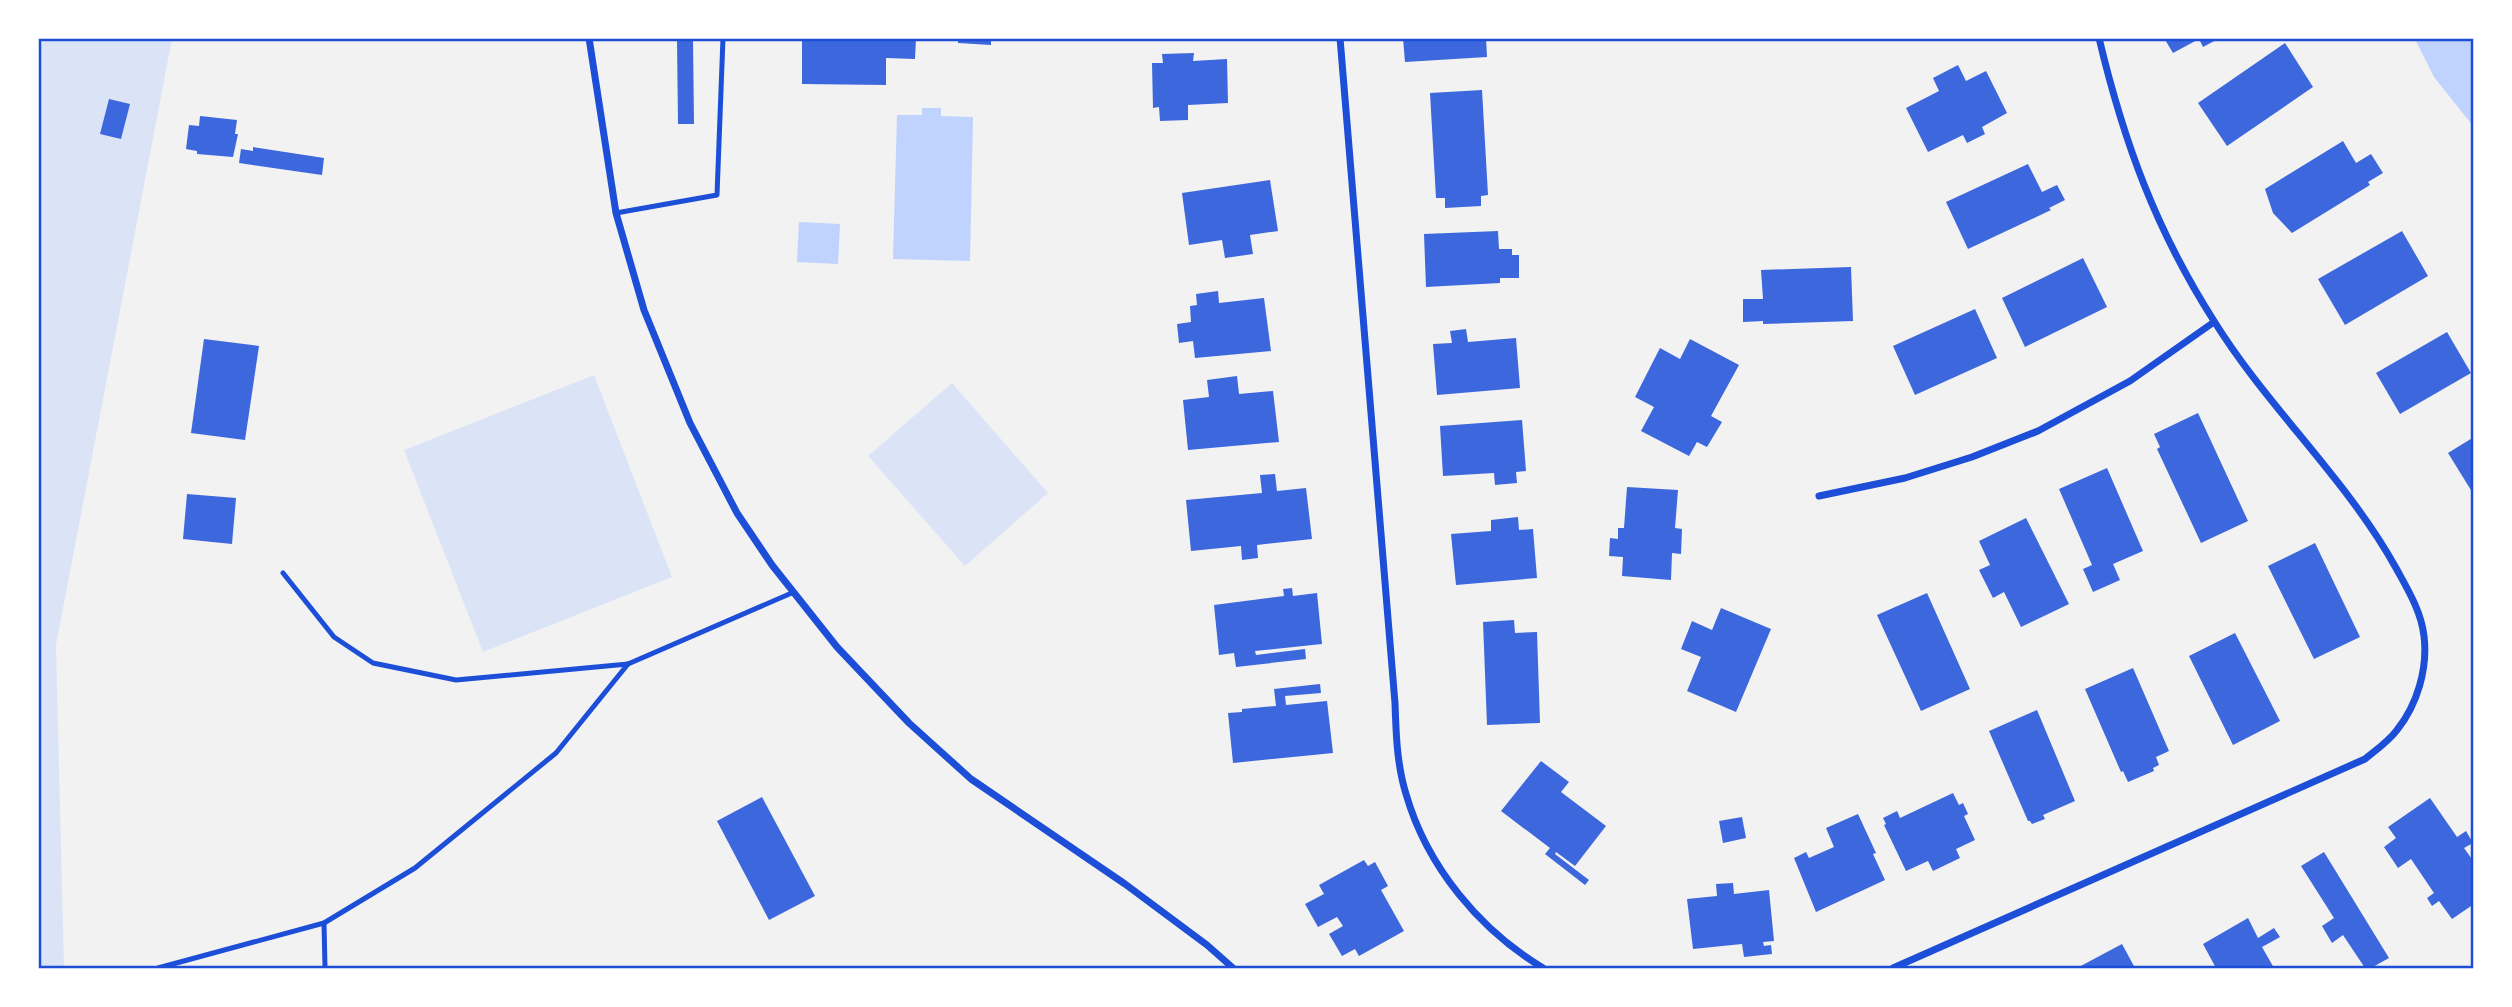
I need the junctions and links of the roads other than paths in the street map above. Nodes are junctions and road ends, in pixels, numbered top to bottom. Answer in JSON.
{"nodes":[{"id":1,"x":589,"y":38,"type":"edge"},
{"id":2,"x":723,"y":38,"type":"edge"},
{"id":3,"x":1340,"y":38,"type":"edge"},
{"id":4,"x":2099,"y":38,"type":"edge"},
{"id":5,"x":616,"y":213,"type":"junction"},
{"id":6,"x":2214,"y":321,"type":"junction"},
{"id":7,"x":1819,"y":496,"type":"dead end"},
{"id":8,"x":283,"y":573,"type":"dead end"},
{"id":9,"x":794,"y":592,"type":"junction"},
{"id":10,"x":628,"y":664,"type":"junction"},
{"id":11,"x":324,"y":923,"type":"junction"},
{"id":12,"x":158,"y":968,"type":"edge"},
{"id":13,"x":325,"y":968,"type":"edge"},
{"id":14,"x":1233,"y":968,"type":"edge"},
{"id":15,"x":1544,"y":968,"type":"edge"},
{"id":16,"x":1893,"y":968,"type":"edge"}],
"edges":[{"from":1,"to":5,"type":"street"},
{"from":2,"to":5,"type":"lane"},
{"from":3,"to":15,"type":"street"},
{"from":4,"to":6,"type":"street"},
{"from":5,"to":9,"type":"street"},
{"from":6,"to":7,"type":"street"},
{"from":6,"to":16,"type":"street"},
{"from":8,"to":10,"type":"lane"},
{"from":9,"to":10,"type":"lane"},
{"from":9,"to":14,"type":"street"},
{"from":10,"to":11,"type":"lane"},
{"from":11,"to":12,"type":"lane"},
{"from":11,"to":13,"type":"lane"}]}
